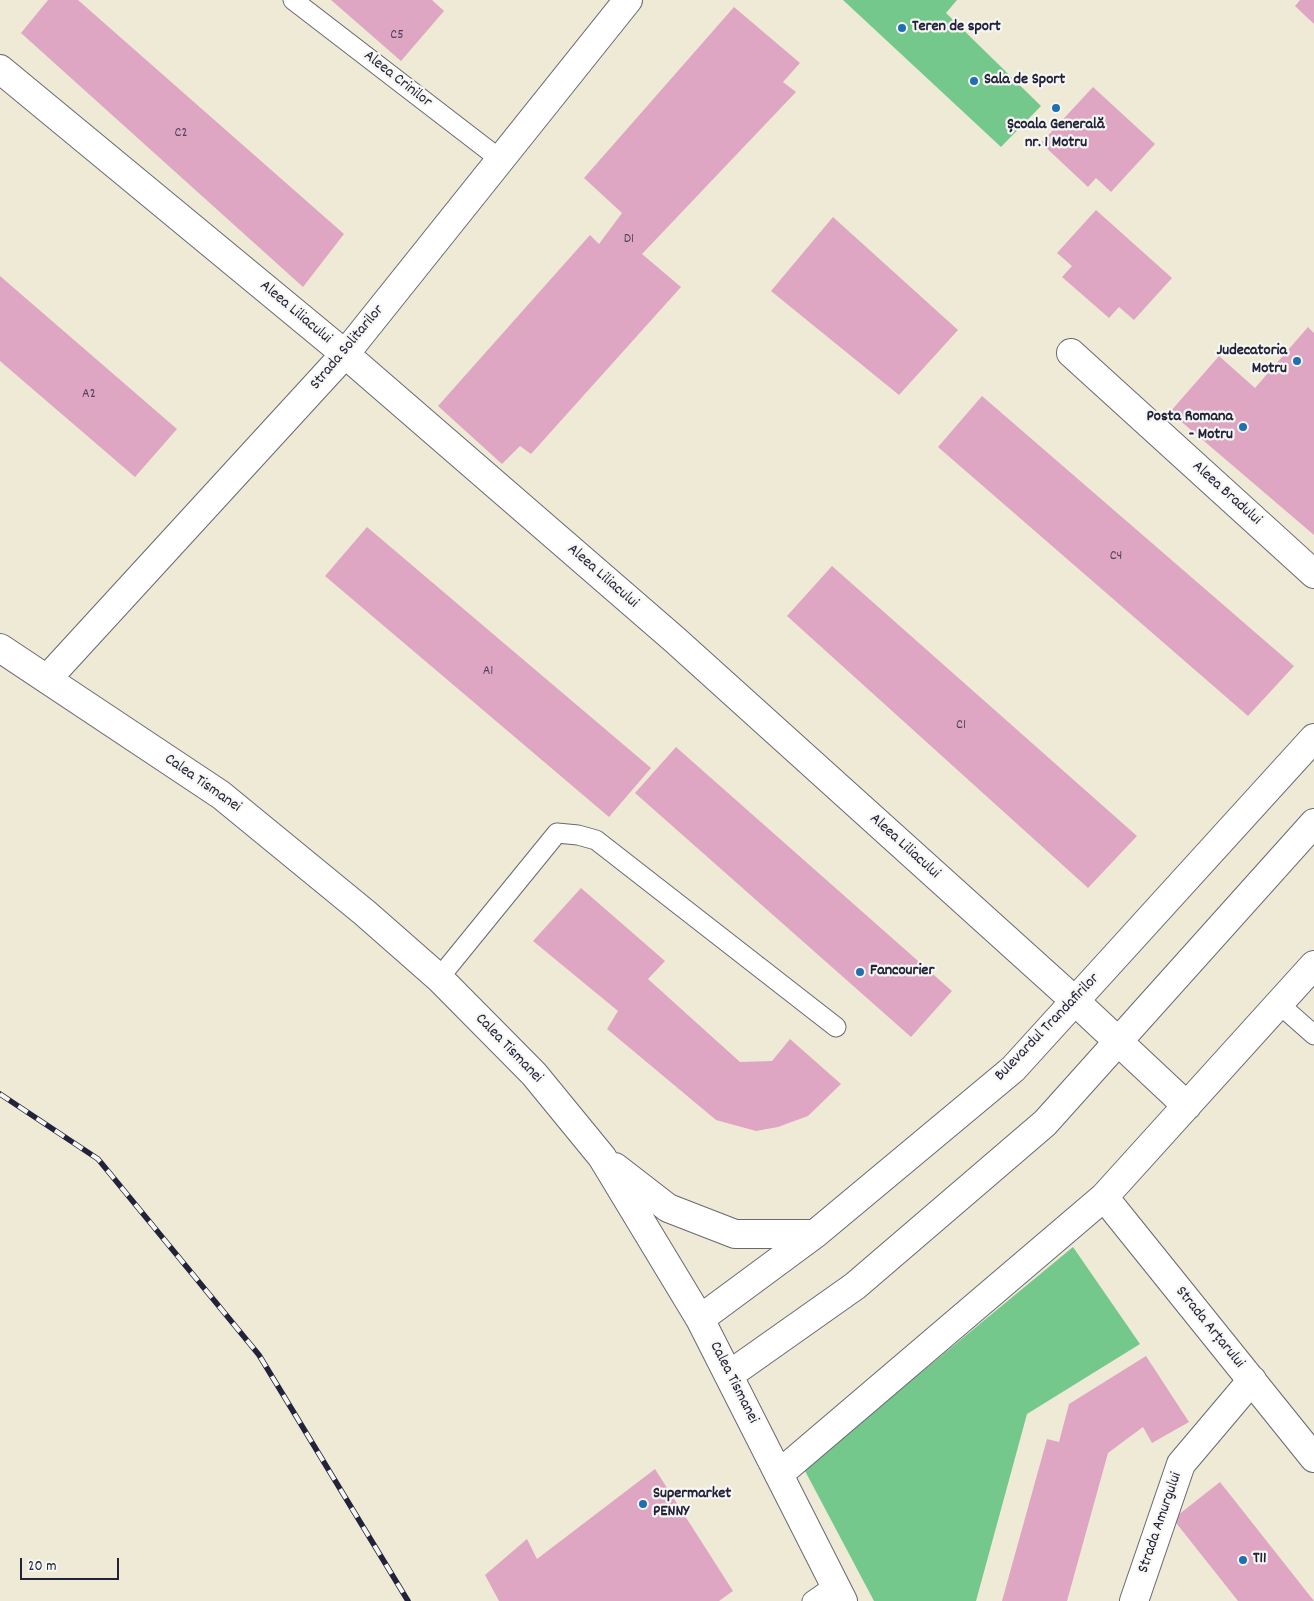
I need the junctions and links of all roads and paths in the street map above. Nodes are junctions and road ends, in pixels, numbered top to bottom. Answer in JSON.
{"nodes":[{"id":1,"x":293,"y":0,"type":"edge"},
{"id":2,"x":628,"y":0,"type":"edge"},
{"id":3,"x":0,"y":69,"type":"edge"},
{"id":4,"x":501,"y":160,"type":"junction"},
{"id":5,"x":1070,"y":353,"type":"dead end"},
{"id":6,"x":345,"y":354,"type":"junction"},
{"id":7,"x":1314,"y":574,"type":"edge"},
{"id":8,"x":0,"y":648,"type":"edge"},
{"id":9,"x":47,"y":679,"type":"junction"},
{"id":10,"x":1314,"y":738,"type":"edge"},
{"id":11,"x":1314,"y":823,"type":"edge"},
{"id":12,"x":1314,"y":966,"type":"edge"},
{"id":13,"x":439,"y":978,"type":"junction"},
{"id":14,"x":1075,"y":1001,"type":"junction"},
{"id":15,"x":1279,"y":1004,"type":"junction"},
{"id":16,"x":836,"y":1027,"type":"dead end"},
{"id":17,"x":1314,"y":1035,"type":"edge"},
{"id":18,"x":1118,"y":1041,"type":"junction"},
{"id":19,"x":1187,"y":1106,"type":"junction"},
{"id":20,"x":602,"y":1157,"type":"junction"},
{"id":21,"x":1104,"y":1198,"type":"junction"},
{"id":22,"x":815,"y":1234,"type":"junction"},
{"id":23,"x":700,"y":1319,"type":"junction"},
{"id":24,"x":728,"y":1376,"type":"junction"},
{"id":25,"x":1252,"y":1380,"type":"junction"},
{"id":26,"x":1314,"y":1458,"type":"edge"},
{"id":27,"x":779,"y":1474,"type":"junction"},
{"id":28,"x":839,"y":1593,"type":"edge"},
{"id":29,"x":812,"y":1601,"type":"edge"},
{"id":30,"x":1134,"y":1601,"type":"edge"}],
"edges":[{"from":1,"to":4,"type":"lane","name":"Aleea Crinilor"},
{"from":2,"to":4,"type":"street","name":"Strada Solitarilor"},
{"from":3,"to":6,"type":"street","name":"Aleea Liliacului"},
{"from":4,"to":6,"type":"street","name":"Strada Solitarilor"},
{"from":5,"to":7,"type":"street","name":"Aleea Bradului"},
{"from":6,"to":9,"type":"street","name":"Strada Solitarilor"},
{"from":6,"to":14,"type":"street","name":"Aleea Liliacului"},
{"from":8,"to":9,"type":"street","name":"Calea Tismanei"},
{"from":9,"to":13,"type":"street","name":"Calea Tismanei"},
{"from":10,"to":14,"type":"street","name":"Bulevardul Trandafirilor"},
{"from":11,"to":18,"type":"street"},
{"from":12,"to":15,"type":"street"},
{"from":13,"to":16,"type":"lane"},
{"from":13,"to":20,"type":"street","name":"Calea Tismanei"},
{"from":14,"to":18,"type":"street","name":"Aleea Liliacului"},
{"from":14,"to":22,"type":"street","name":"Bulevardul Trandafirilor"},
{"from":15,"to":17,"type":"lane"},
{"from":15,"to":19,"type":"street"},
{"from":18,"to":19,"type":"street","name":"Aleea Liliacului"},
{"from":18,"to":24,"type":"street"},
{"from":19,"to":21,"type":"street"},
{"from":20,"to":22,"type":"street"},
{"from":20,"to":23,"type":"street","name":"Calea Tismanei"},
{"from":21,"to":25,"type":"street","name":"Strada Arțarului"},
{"from":21,"to":27,"type":"street"},
{"from":22,"to":23,"type":"street","name":"Bulevardul Trandafirilor"},
{"from":23,"to":24,"type":"street","name":"Calea Tismanei"},
{"from":24,"to":27,"type":"street","name":"Calea Tismanei"},
{"from":25,"to":26,"type":"street","name":"Strada Arțarului"},
{"from":25,"to":30,"type":"street","name":"Strada Amurgului"},
{"from":27,"to":28,"type":"street","name":"Calea Tismanei"},
{"from":28,"to":29,"type":"lane"}]}
